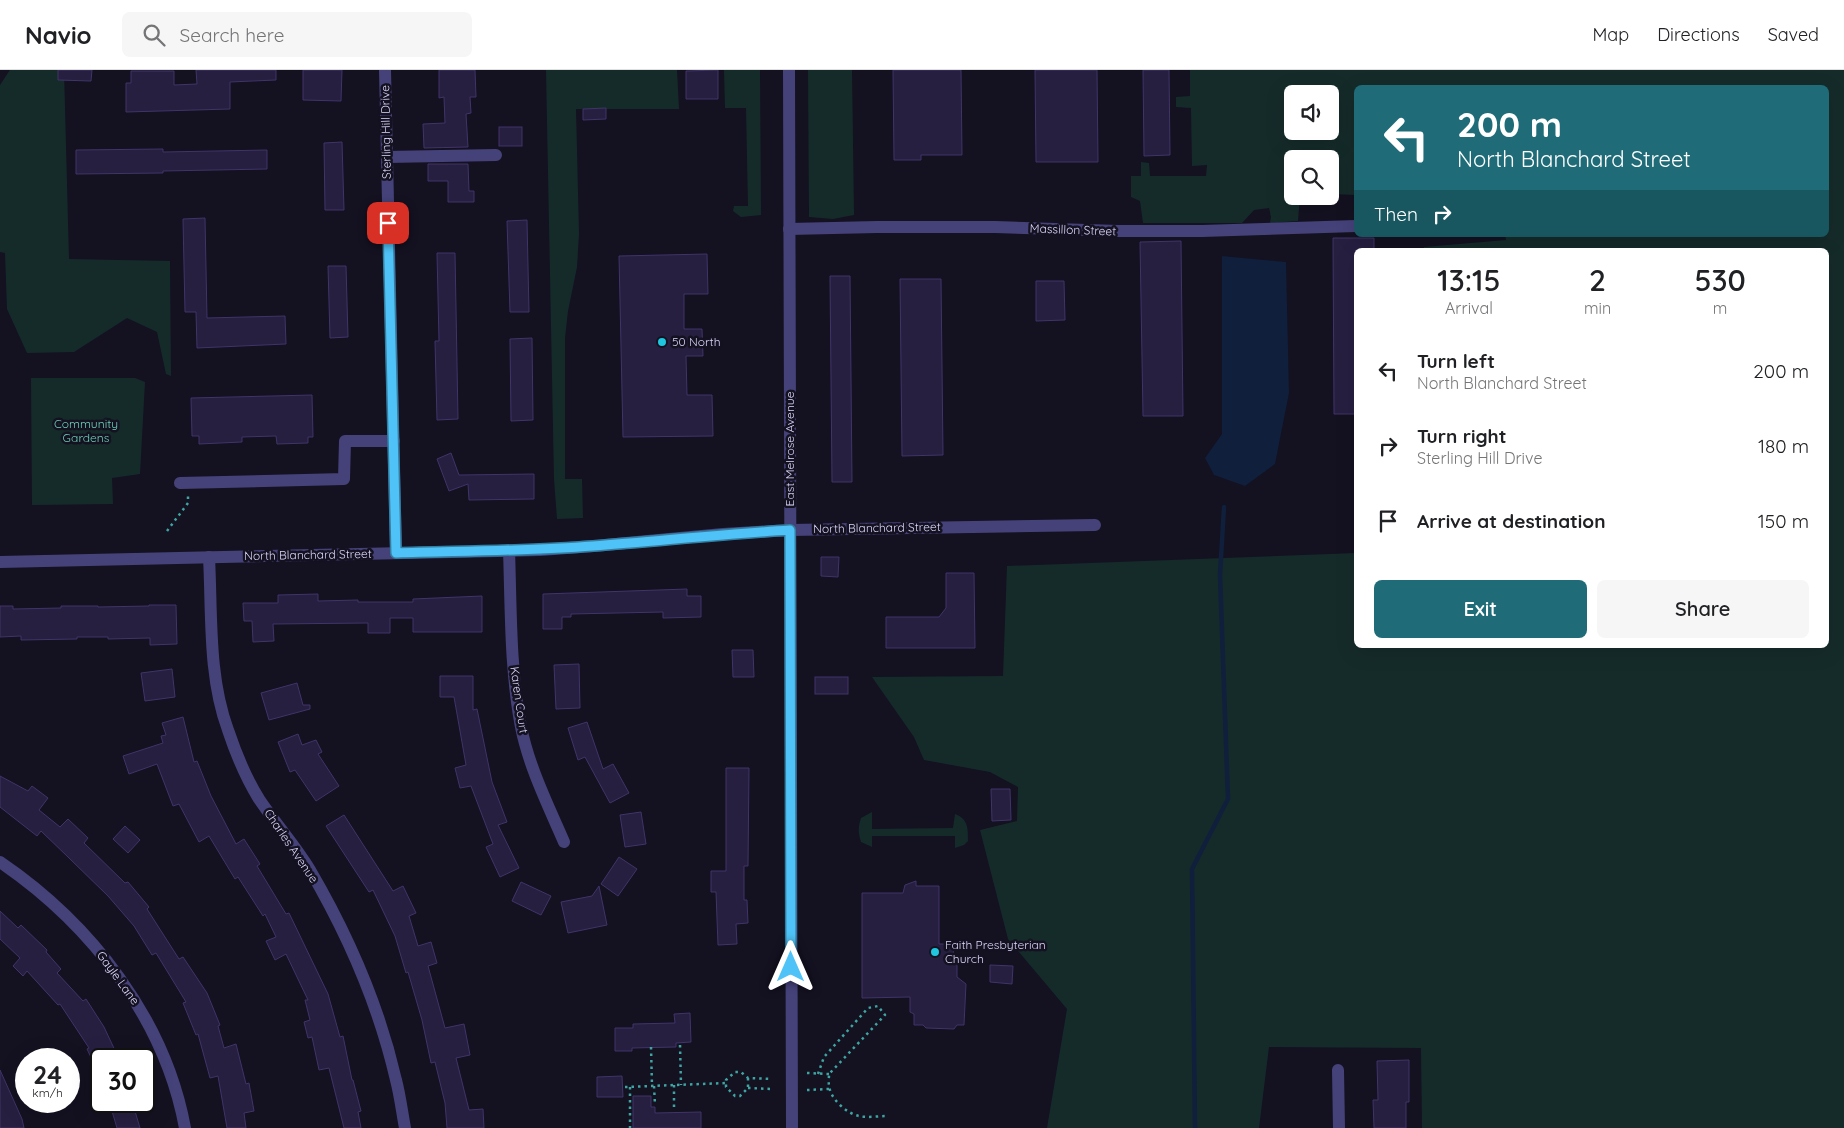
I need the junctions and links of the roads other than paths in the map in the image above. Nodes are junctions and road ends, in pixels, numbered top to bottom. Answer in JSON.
{"nodes":[{"id":1,"x":385,"y":70,"type":"edge"},
{"id":2,"x":789,"y":70,"type":"edge"},
{"id":3,"x":496,"y":156,"type":"dead end"},
{"id":4,"x":387,"y":157,"type":"junction"},
{"id":5,"x":1354,"y":226,"type":"edge"},
{"id":6,"x":789,"y":229,"type":"junction"},
{"id":7,"x":394,"y":441,"type":"junction"},
{"id":8,"x":185,"y":483,"type":"road end"},
{"id":9,"x":1095,"y":525,"type":"dead end"},
{"id":10,"x":790,"y":530,"type":"junction"},
{"id":11,"x":508,"y":550,"type":"junction"},
{"id":12,"x":396,"y":553,"type":"junction"},
{"id":13,"x":209,"y":558,"type":"junction"},
{"id":14,"x":0,"y":562,"type":"edge"},
{"id":15,"x":564,"y":842,"type":"dead end"},
{"id":16,"x":0,"y":862,"type":"edge"},
{"id":17,"x":1338,"y":1070,"type":"dead end"},
{"id":18,"x":185,"y":1128,"type":"edge"},
{"id":19,"x":405,"y":1128,"type":"edge"},
{"id":20,"x":792,"y":1128,"type":"edge"},
{"id":21,"x":1339,"y":1128,"type":"edge"}],
"edges":[{"from":1,"to":4,"type":"street","name":"Sterling Hill Drive"},
{"from":2,"to":6,"type":"street","name":"East Melrose Avenue"},
{"from":3,"to":4,"type":"street"},
{"from":4,"to":7,"type":"street","name":"Sterling Hill Drive"},
{"from":5,"to":6,"type":"street","name":"Massillon Street"},
{"from":6,"to":10,"type":"street","name":"East Melrose Avenue"},
{"from":7,"to":8,"type":"street"},
{"from":7,"to":12,"type":"street","name":"Sterling Hill Drive"},
{"from":9,"to":10,"type":"street","name":"North Blanchard Street"},
{"from":10,"to":11,"type":"street","name":"North Blanchard Street"},
{"from":10,"to":20,"type":"street","name":"East Melrose Avenue"},
{"from":11,"to":12,"type":"street","name":"North Blanchard Street"},
{"from":11,"to":15,"type":"street","name":"Karen Court"},
{"from":12,"to":13,"type":"street","name":"North Blanchard Street"},
{"from":13,"to":14,"type":"street","name":"North Blanchard Street"},
{"from":13,"to":19,"type":"street","name":"Charles Avenue"},
{"from":16,"to":18,"type":"street","name":"Gayle Lane"},
{"from":17,"to":21,"type":"street"}]}
